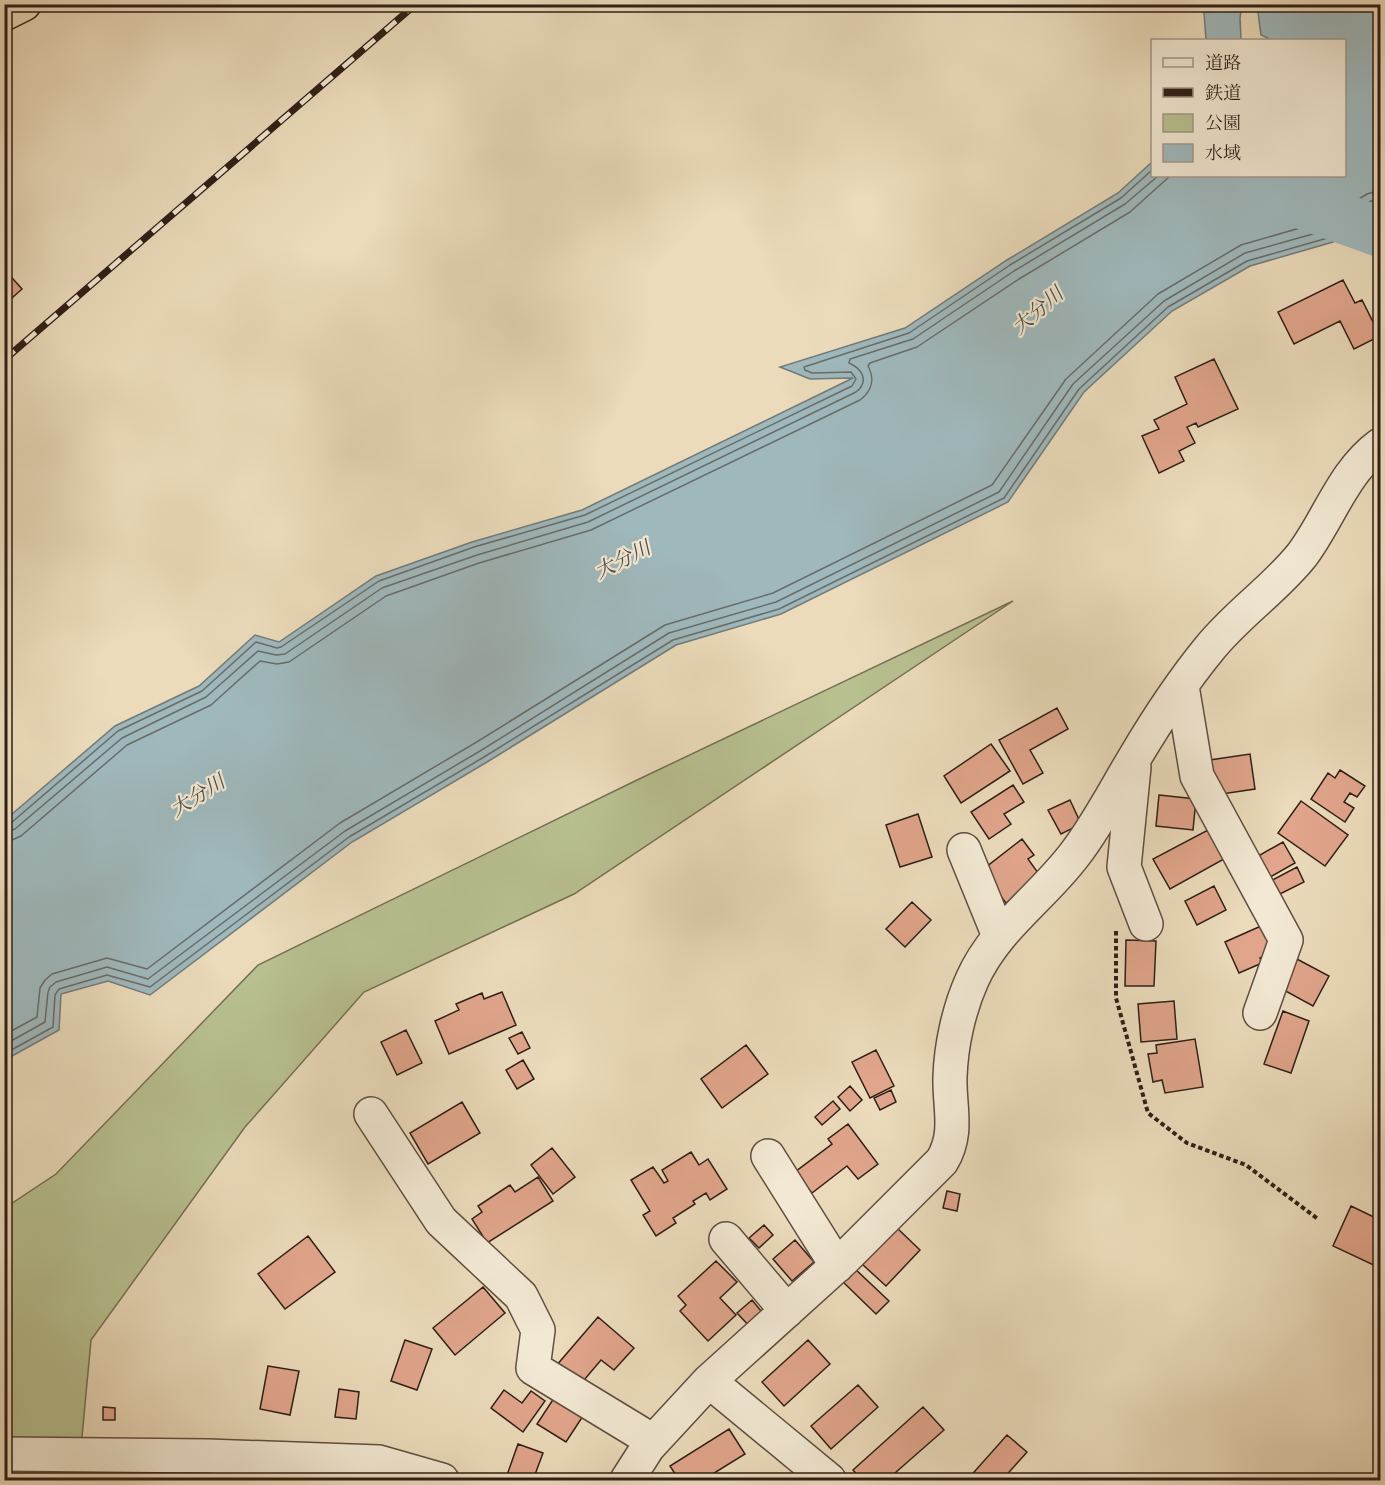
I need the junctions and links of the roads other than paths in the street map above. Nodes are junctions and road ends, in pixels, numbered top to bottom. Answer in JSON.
{"nodes":[{"id":1,"x":24,"y":4,"type":"edge"},
{"id":2,"x":4,"y":14,"type":"edge"},
{"id":3,"x":1380,"y":445,"type":"edge"},
{"id":4,"x":1182,"y":686,"type":"junction"},
{"id":5,"x":1135,"y":756,"type":"junction"},
{"id":6,"x":964,"y":850,"type":"dead end"},
{"id":7,"x":1131,"y":925,"type":"road end"},
{"id":8,"x":999,"y":936,"type":"junction"},
{"id":9,"x":1260,"y":1013,"type":"dead end"},
{"id":10,"x":371,"y":1114,"type":"dead end"},
{"id":11,"x":768,"y":1156,"type":"dead end"},
{"id":12,"x":726,"y":1239,"type":"dead end"},
{"id":13,"x":837,"y":1266,"type":"junction"},
{"id":14,"x":787,"y":1311,"type":"junction"},
{"id":15,"x":709,"y":1381,"type":"junction"},
{"id":16,"x":4,"y":1454,"type":"edge"},
{"id":17,"x":641,"y":1466,"type":"edge"},
{"id":18,"x":442,"y":1480,"type":"edge"},
{"id":19,"x":829,"y":1480,"type":"edge"}],
"edges":[{"from":1,"to":2,"type":"highway"},
{"from":3,"to":4,"type":"street"},
{"from":4,"to":5,"type":"street"},
{"from":4,"to":9,"type":"street"},
{"from":5,"to":7,"type":"street"},
{"from":5,"to":8,"type":"street"},
{"from":6,"to":8,"type":"street"},
{"from":8,"to":13,"type":"street"},
{"from":10,"to":17,"type":"street"},
{"from":11,"to":13,"type":"street"},
{"from":12,"to":14,"type":"street"},
{"from":13,"to":14,"type":"street"},
{"from":14,"to":15,"type":"street"},
{"from":15,"to":17,"type":"street"},
{"from":15,"to":19,"type":"street"},
{"from":16,"to":18,"type":"street"}]}
